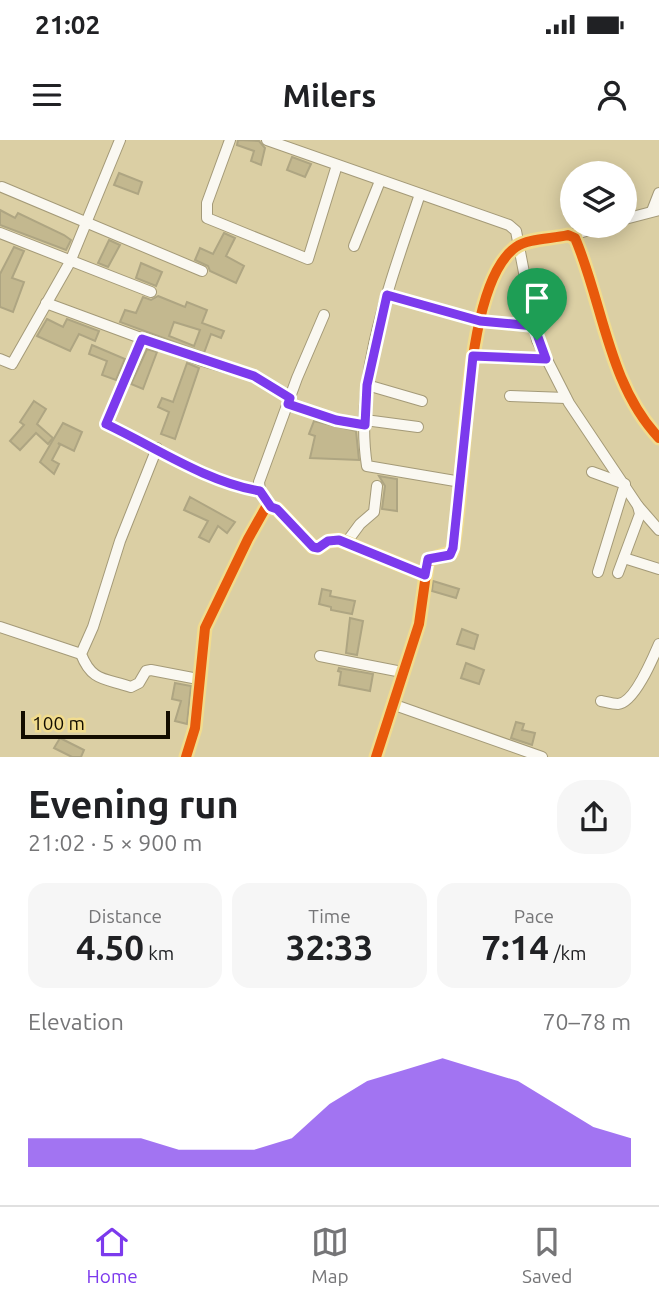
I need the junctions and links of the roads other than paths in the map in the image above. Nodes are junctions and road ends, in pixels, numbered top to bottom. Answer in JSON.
{"nodes":[{"id":1,"x":120,"y":140,"type":"edge"},
{"id":2,"x":230,"y":140,"type":"edge"},
{"id":3,"x":267,"y":140,"type":"edge"},
{"id":4,"x":337,"y":165,"type":"junction"},
{"id":5,"x":380,"y":181,"type":"junction"},
{"id":6,"x":2,"y":187,"type":"dead end"},
{"id":7,"x":659,"y":193,"type":"edge"},
{"id":8,"x":419,"y":194,"type":"junction"},
{"id":9,"x":655,"y":211,"type":"edge"},
{"id":10,"x":637,"y":216,"type":"edge"},
{"id":11,"x":87,"y":222,"type":"junction"},
{"id":12,"x":0,"y":233,"type":"edge"},
{"id":13,"x":560,"y":236,"type":"edge"},
{"id":14,"x":569,"y":238,"type":"edge"},
{"id":15,"x":522,"y":244,"type":"junction"},
{"id":16,"x":354,"y":246,"type":"dead end"},
{"id":17,"x":70,"y":262,"type":"junction"},
{"id":18,"x":202,"y":271,"type":"dead end"},
{"id":19,"x":151,"y":292,"type":"dead end"},
{"id":20,"x":387,"y":295,"type":"junction"},
{"id":21,"x":46,"y":303,"type":"junction"},
{"id":22,"x":324,"y":315,"type":"dead end"},
{"id":23,"x":480,"y":321,"type":"junction"},
{"id":24,"x":534,"y":326,"type":"junction"},
{"id":25,"x":142,"y":339,"type":"junction"},
{"id":26,"x":473,"y":356,"type":"junction"},
{"id":27,"x":0,"y":359,"type":"edge"},
{"id":28,"x":546,"y":359,"type":"junction"},
{"id":29,"x":367,"y":385,"type":"junction"},
{"id":30,"x":510,"y":396,"type":"dead end"},
{"id":31,"x":566,"y":398,"type":"junction"},
{"id":32,"x":289,"y":401,"type":"junction"},
{"id":33,"x":422,"y":401,"type":"dead end"},
{"id":34,"x":365,"y":422,"type":"junction"},
{"id":35,"x":418,"y":427,"type":"dead end"},
{"id":36,"x":659,"y":438,"type":"edge"},
{"id":37,"x":157,"y":448,"type":"junction"},
{"id":38,"x":592,"y":472,"type":"dead end"},
{"id":39,"x":461,"y":482,"type":"junction"},
{"id":40,"x":625,"y":484,"type":"junction"},
{"id":41,"x":377,"y":486,"type":"dead end"},
{"id":42,"x":260,"y":491,"type":"junction"},
{"id":43,"x":638,"y":506,"type":"junction"},
{"id":44,"x":271,"y":507,"type":"junction"},
{"id":45,"x":659,"y":530,"type":"edge"},
{"id":46,"x":346,"y":543,"type":"junction"},
{"id":47,"x":624,"y":558,"type":"junction"},
{"id":48,"x":659,"y":569,"type":"edge"},
{"id":49,"x":598,"y":572,"type":"dead end"},
{"id":50,"x":618,"y":573,"type":"dead end"},
{"id":51,"x":425,"y":575,"type":"junction"},
{"id":52,"x":0,"y":626,"type":"edge"},
{"id":53,"x":659,"y":644,"type":"edge"},
{"id":54,"x":81,"y":654,"type":"junction"},
{"id":55,"x":320,"y":656,"type":"dead end"},
{"id":56,"x":402,"y":672,"type":"junction"},
{"id":57,"x":198,"y":679,"type":"junction"},
{"id":58,"x":601,"y":701,"type":"dead end"},
{"id":59,"x":392,"y":704,"type":"junction"},
{"id":60,"x":186,"y":757,"type":"edge"},
{"id":61,"x":376,"y":757,"type":"edge"},
{"id":62,"x":542,"y":757,"type":"edge"}],
"edges":[{"from":1,"to":11,"type":"street"},
{"from":2,"to":4,"type":"street"},
{"from":3,"to":4,"type":"street"},
{"from":4,"to":5,"type":"street"},
{"from":5,"to":8,"type":"street"},
{"from":5,"to":16,"type":"street"},
{"from":6,"to":11,"type":"street"},
{"from":7,"to":9,"type":"street"},
{"from":8,"to":15,"type":"street"},
{"from":8,"to":20,"type":"street"},
{"from":9,"to":10,"type":"street"},
{"from":11,"to":17,"type":"street"},
{"from":11,"to":18,"type":"street"},
{"from":12,"to":17,"type":"street"},
{"from":13,"to":15,"type":"street"},
{"from":14,"to":36,"type":"street"},
{"from":15,"to":23,"type":"street"},
{"from":15,"to":24,"type":"street"},
{"from":17,"to":19,"type":"street"},
{"from":17,"to":21,"type":"street"},
{"from":20,"to":23,"type":"street"},
{"from":20,"to":29,"type":"street"},
{"from":21,"to":25,"type":"street"},
{"from":21,"to":27,"type":"street"},
{"from":22,"to":32,"type":"street"},
{"from":23,"to":24,"type":"street"},
{"from":23,"to":26,"type":"street"},
{"from":24,"to":28,"type":"street"},
{"from":25,"to":32,"type":"street"},
{"from":25,"to":37,"type":"street"},
{"from":26,"to":28,"type":"street"},
{"from":26,"to":39,"type":"street"},
{"from":28,"to":31,"type":"street"},
{"from":29,"to":33,"type":"street"},
{"from":29,"to":34,"type":"street"},
{"from":30,"to":31,"type":"street"},
{"from":31,"to":40,"type":"street"},
{"from":32,"to":34,"type":"street"},
{"from":32,"to":42,"type":"street"},
{"from":34,"to":35,"type":"street"},
{"from":34,"to":39,"type":"street"},
{"from":37,"to":42,"type":"street"},
{"from":37,"to":54,"type":"street"},
{"from":38,"to":40,"type":"street"},
{"from":39,"to":51,"type":"street"},
{"from":40,"to":43,"type":"street"},
{"from":40,"to":49,"type":"street"},
{"from":41,"to":46,"type":"street"},
{"from":42,"to":44,"type":"street"},
{"from":43,"to":45,"type":"street"},
{"from":43,"to":47,"type":"street"},
{"from":44,"to":46,"type":"street"},
{"from":44,"to":57,"type":"street"},
{"from":46,"to":51,"type":"street"},
{"from":47,"to":48,"type":"street"},
{"from":47,"to":50,"type":"street"},
{"from":51,"to":56,"type":"street"},
{"from":52,"to":54,"type":"street"},
{"from":53,"to":58,"type":"street"},
{"from":54,"to":57,"type":"street"},
{"from":55,"to":56,"type":"street"},
{"from":56,"to":59,"type":"street"},
{"from":57,"to":60,"type":"street"},
{"from":59,"to":61,"type":"street"},
{"from":59,"to":62,"type":"street"}]}
